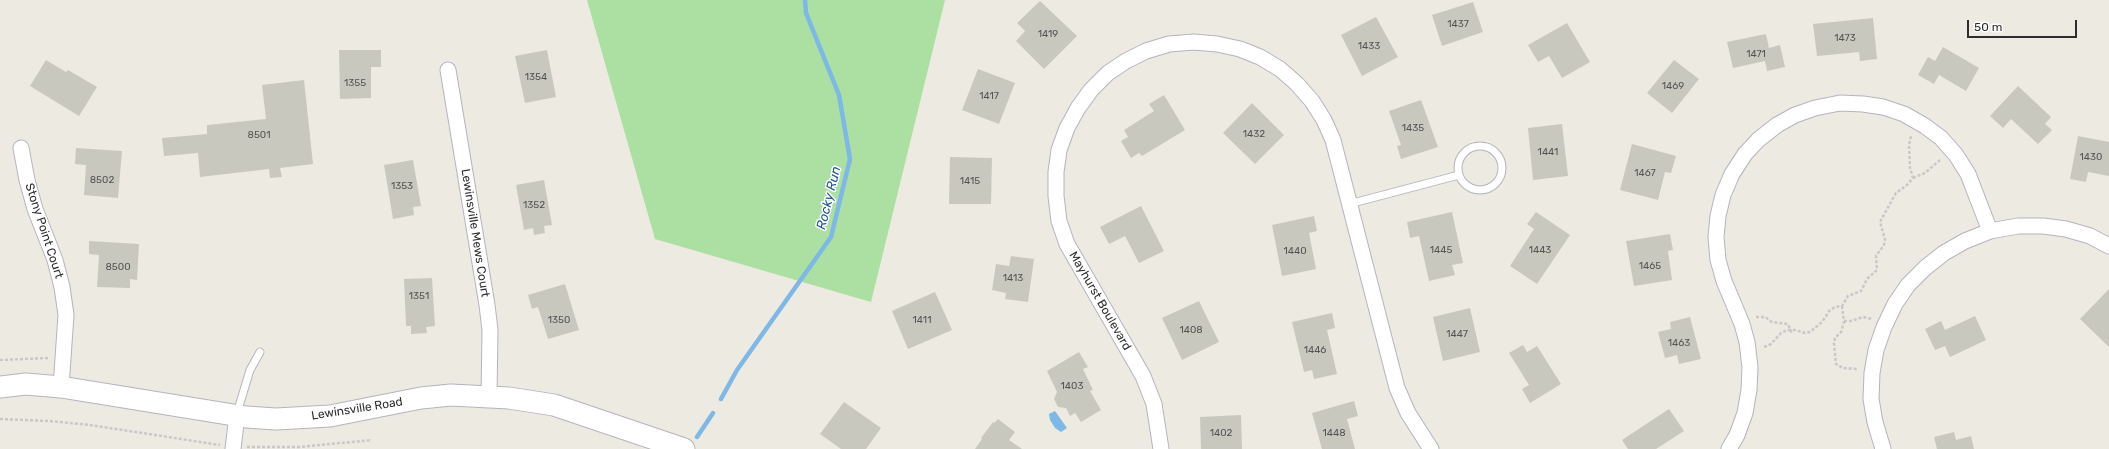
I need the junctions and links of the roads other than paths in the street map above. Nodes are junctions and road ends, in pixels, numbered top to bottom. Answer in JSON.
{"nodes":[{"id":1,"x":448,"y":70,"type":"dead end"},
{"id":2,"x":21,"y":148,"type":"dead end"},
{"id":3,"x":1459,"y":175,"type":"junction"},
{"id":4,"x":1349,"y":204,"type":"junction"},
{"id":5,"x":1990,"y":231,"type":"junction"},
{"id":6,"x":2109,"y":246,"type":"edge"},
{"id":7,"x":260,"y":352,"type":"dead end"},
{"id":8,"x":61,"y":386,"type":"junction"},
{"id":9,"x":0,"y":387,"type":"edge"},
{"id":10,"x":489,"y":397,"type":"junction"},
{"id":11,"x":237,"y":415,"type":"junction"},
{"id":12,"x":233,"y":447,"type":"edge"},
{"id":13,"x":684,"y":449,"type":"edge"},
{"id":14,"x":1161,"y":449,"type":"edge"},
{"id":15,"x":1431,"y":449,"type":"edge"},
{"id":16,"x":1729,"y":449,"type":"edge"},
{"id":17,"x":1883,"y":449,"type":"edge"}],
"edges":[{"from":1,"to":10,"type":"street","name":"Lewinsville Mews Court"},
{"from":2,"to":8,"type":"street","name":"Stony Point Court"},
{"from":3,"to":3,"type":"lane"},
{"from":3,"to":4,"type":"lane"},
{"from":4,"to":14,"type":"street","name":"Mayhurst Boulevard"},
{"from":4,"to":15,"type":"street","name":"Mayhurst Boulevard"},
{"from":5,"to":6,"type":"street"},
{"from":5,"to":16,"type":"street"},
{"from":5,"to":17,"type":"street"},
{"from":7,"to":11,"type":"lane"},
{"from":8,"to":9,"type":"main road","name":"Lewinsville Road"},
{"from":8,"to":11,"type":"main road","name":"Lewinsville Road"},
{"from":10,"to":11,"type":"main road","name":"Lewinsville Road"},
{"from":10,"to":13,"type":"main road","name":"Lewinsville Road"},
{"from":11,"to":12,"type":"street"}]}
